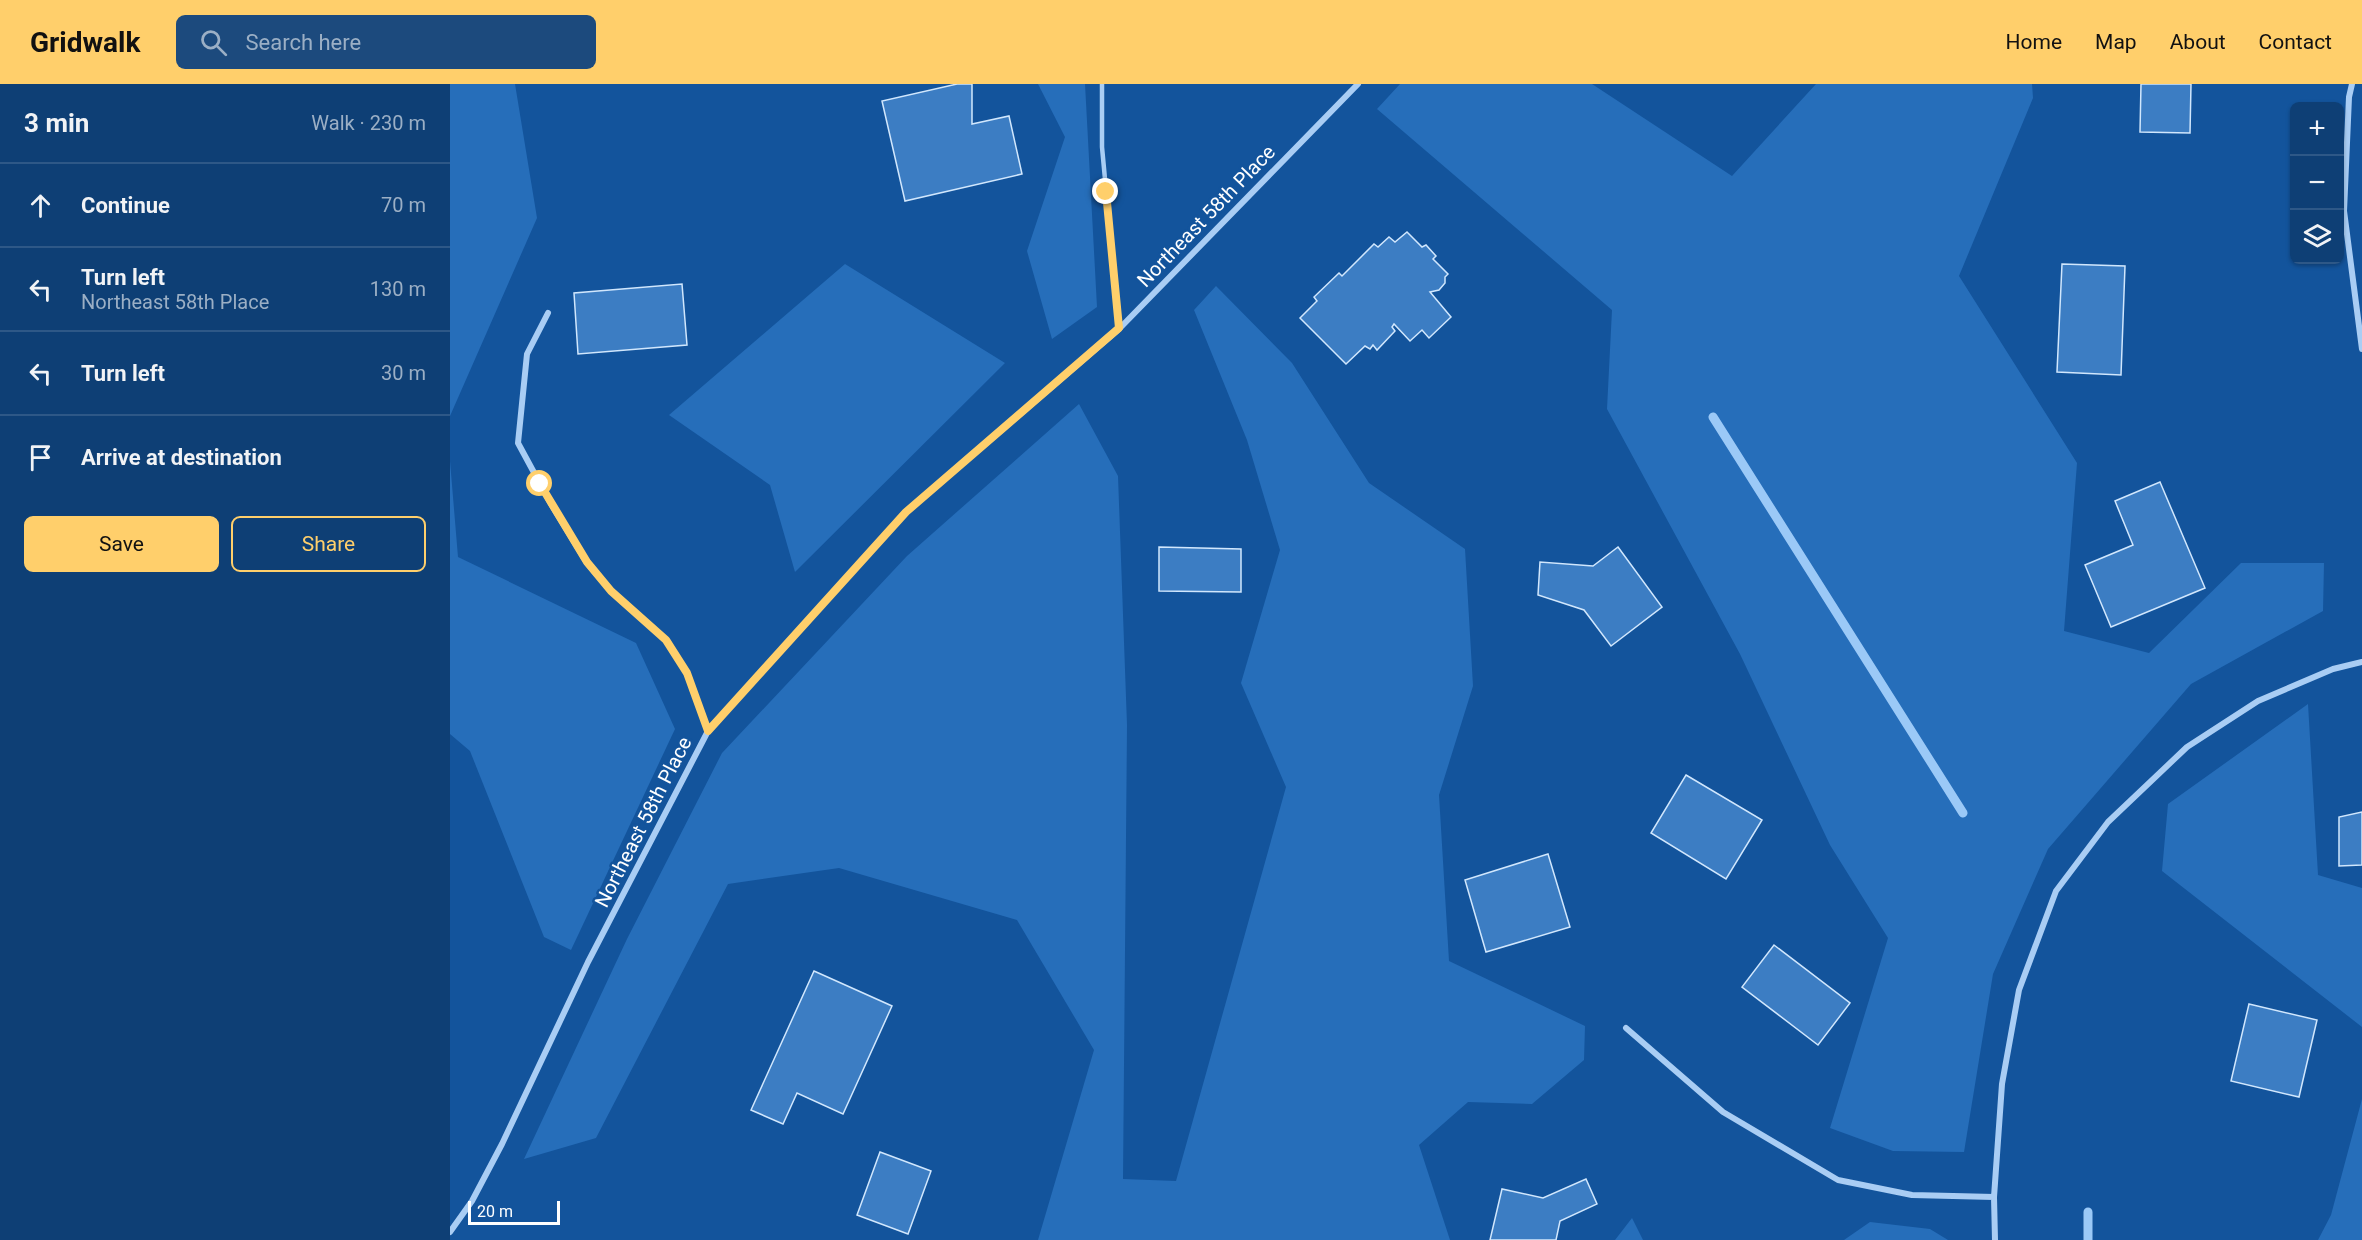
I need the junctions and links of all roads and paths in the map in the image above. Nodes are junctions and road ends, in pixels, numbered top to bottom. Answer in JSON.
{"nodes":[{"id":1,"x":1102,"y":84,"type":"edge"},
{"id":2,"x":1358,"y":84,"type":"edge"},
{"id":3,"x":2352,"y":84,"type":"edge"},
{"id":4,"x":548,"y":313,"type":"dead end"},
{"id":5,"x":1119,"y":328,"type":"junction"},
{"id":6,"x":2362,"y":349,"type":"edge"},
{"id":7,"x":2362,"y":662,"type":"edge"},
{"id":8,"x":708,"y":731,"type":"junction"},
{"id":9,"x":1626,"y":1028,"type":"dead end"},
{"id":10,"x":1994,"y":1197,"type":"junction"},
{"id":11,"x":450,"y":1232,"type":"edge"},
{"id":12,"x":1995,"y":1240,"type":"edge"}],
"edges":[{"from":1,"to":5,"type":"lane"},
{"from":2,"to":5,"type":"street","name":"Northeast 58th Place"},
{"from":3,"to":6,"type":"street"},
{"from":4,"to":8,"type":"street"},
{"from":5,"to":8,"type":"street","name":"Northeast 58th Place"},
{"from":7,"to":10,"type":"street"},
{"from":8,"to":11,"type":"street","name":"Northeast 58th Place"},
{"from":9,"to":10,"type":"street"},
{"from":10,"to":12,"type":"street"}]}
